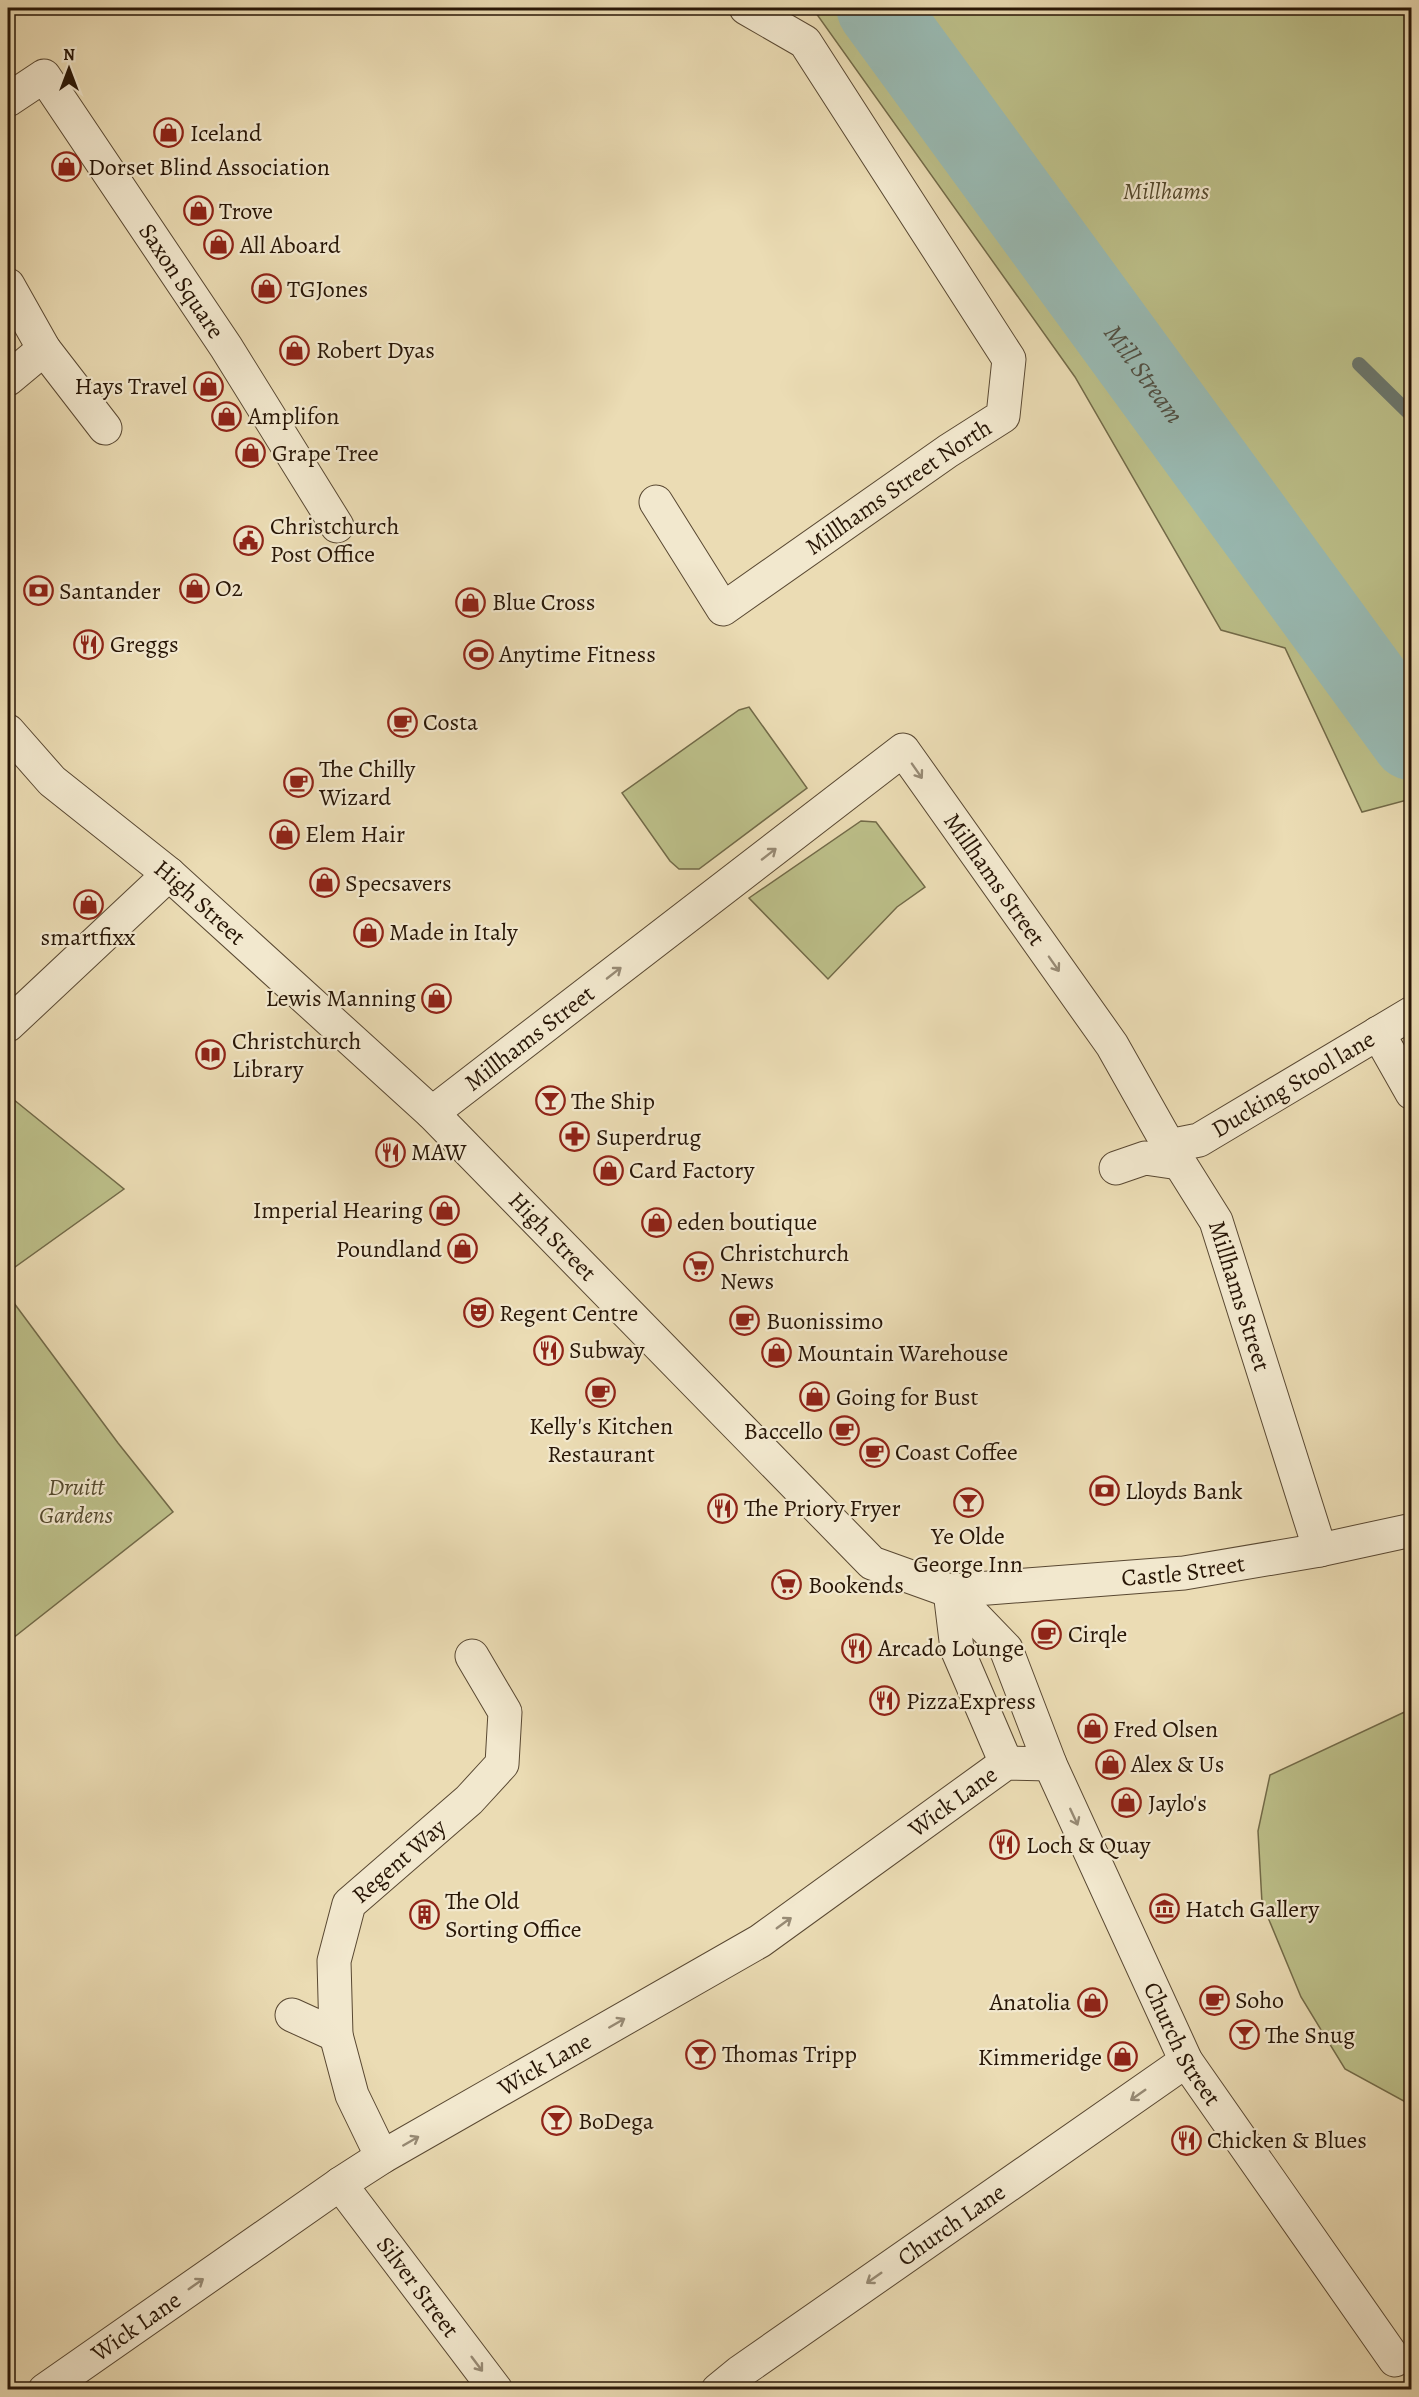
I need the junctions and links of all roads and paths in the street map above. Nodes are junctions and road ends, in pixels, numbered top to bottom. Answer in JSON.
{"nodes":[{"id":1,"x":746,"y":8,"type":"edge"},
{"id":2,"x":8,"y":100,"type":"edge"},
{"id":3,"x":8,"y":285,"type":"edge"},
{"id":4,"x":44,"y":349,"type":"junction"},
{"id":5,"x":8,"y":379,"type":"edge"},
{"id":6,"x":105,"y":428,"type":"dead end"},
{"id":7,"x":657,"y":502,"type":"dead end"},
{"id":8,"x":337,"y":525,"type":"dead end"},
{"id":9,"x":8,"y":731,"type":"edge"},
{"id":10,"x":170,"y":874,"type":"junction"},
{"id":11,"x":1412,"y":1013,"type":"edge"},
{"id":12,"x":8,"y":1025,"type":"edge"},
{"id":13,"x":1378,"y":1033,"type":"junction"},
{"id":14,"x":1412,"y":1093,"type":"edge"},
{"id":15,"x":432,"y":1113,"type":"junction"},
{"id":16,"x":1174,"y":1155,"type":"junction"},
{"id":17,"x":1116,"y":1168,"type":"dead end"},
{"id":18,"x":1412,"y":1530,"type":"edge"},
{"id":19,"x":1320,"y":1550,"type":"junction"},
{"id":20,"x":950,"y":1591,"type":"junction"},
{"id":21,"x":472,"y":1656,"type":"dead end"},
{"id":22,"x":1006,"y":1763,"type":"junction"},
{"id":23,"x":1050,"y":1764,"type":"junction"},
{"id":24,"x":292,"y":2014,"type":"dead end"},
{"id":25,"x":336,"y":2035,"type":"junction"},
{"id":26,"x":1185,"y":2061,"type":"junction"},
{"id":27,"x":382,"y":2157,"type":"junction"},
{"id":28,"x":340,"y":2184,"type":"junction"},
{"id":29,"x":1395,"y":2360,"type":"dead end"},
{"id":30,"x":738,"y":2384,"type":"edge"},
{"id":31,"x":45,"y":2390,"type":"edge"},
{"id":32,"x":496,"y":2390,"type":"edge"}],
"edges":[{"from":1,"to":7,"type":"street","name":"Millhams Street North"},
{"from":2,"to":8,"type":"street","name":"Saxon Square"},
{"from":3,"to":4,"type":"street"},
{"from":4,"to":5,"type":"street"},
{"from":4,"to":6,"type":"street"},
{"from":9,"to":10,"type":"street","name":"High Street"},
{"from":10,"to":12,"type":"street"},
{"from":10,"to":15,"type":"street","name":"High Street"},
{"from":11,"to":13,"type":"street","name":"Ducking Stool lane"},
{"from":13,"to":14,"type":"street"},
{"from":13,"to":16,"type":"street","name":"Ducking Stool lane"},
{"from":15,"to":16,"type":"street","name":"Millhams Street","one_way":true},
{"from":15,"to":20,"type":"street","name":"High Street"},
{"from":16,"to":17,"type":"street","name":"Ducking Stool lane"},
{"from":16,"to":19,"type":"street","name":"Millhams Street"},
{"from":18,"to":19,"type":"street","name":"Castle Street"},
{"from":19,"to":20,"type":"street","name":"Castle Street"},
{"from":20,"to":22,"type":"street"},
{"from":20,"to":23,"type":"street","name":"High Street"},
{"from":21,"to":25,"type":"street","name":"Regent Way"},
{"from":22,"to":23,"type":"street","name":"Wick Lane"},
{"from":27,"to":22,"type":"street","name":"Wick Lane","one_way":true},
{"from":23,"to":26,"type":"street","name":"Church Street","one_way":true},
{"from":24,"to":25,"type":"street"},
{"from":25,"to":27,"type":"street","name":"Regent Way"},
{"from":26,"to":29,"type":"street","name":"Church Street"},
{"from":26,"to":30,"type":"street","name":"Church Lane","one_way":true},
{"from":27,"to":28,"type":"street","name":"Wick Lane"},
{"from":31,"to":28,"type":"street","name":"Wick Lane","one_way":true},
{"from":28,"to":32,"type":"street","name":"Silver Street","one_way":true}]}
